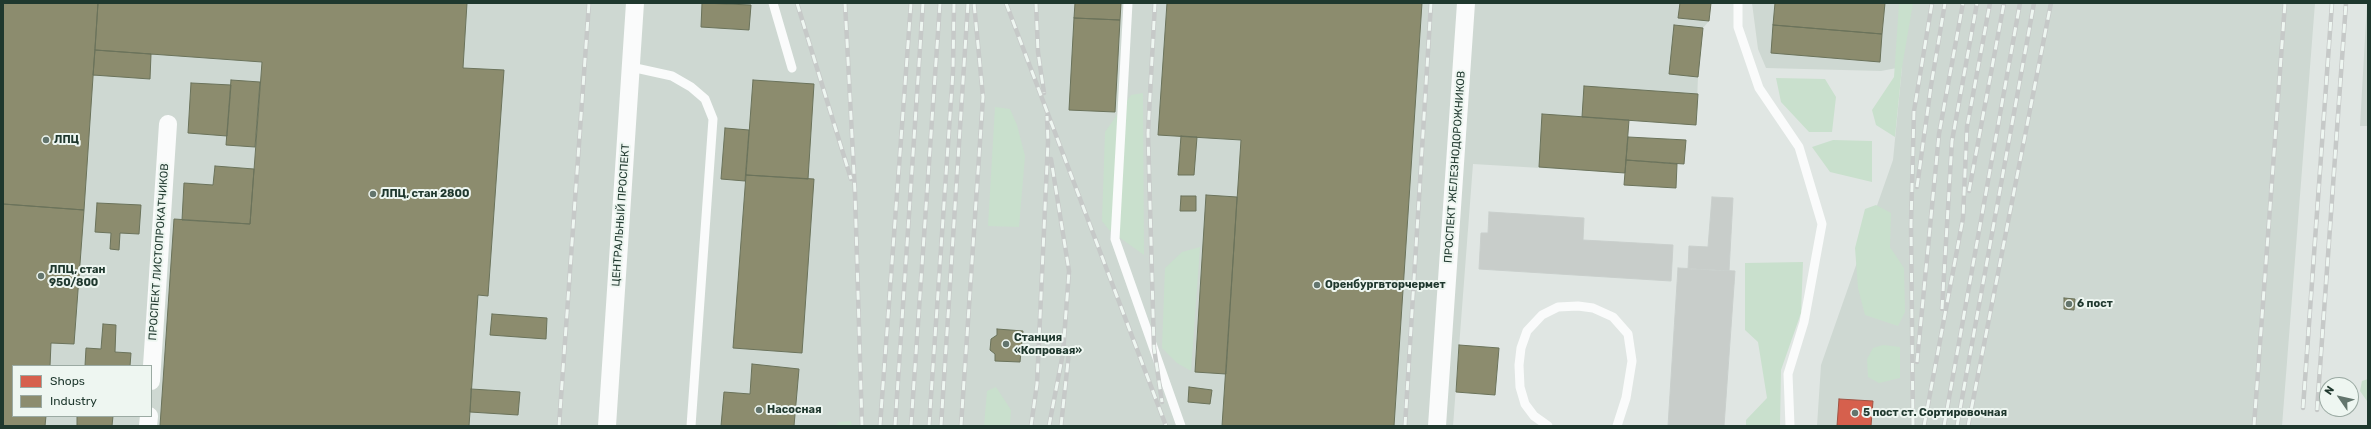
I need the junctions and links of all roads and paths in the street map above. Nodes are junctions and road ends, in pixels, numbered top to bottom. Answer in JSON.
{"nodes":[{"id":1,"x":635,"y":3,"type":"edge"},
{"id":2,"x":773,"y":3,"type":"edge"},
{"id":3,"x":1128,"y":3,"type":"edge"},
{"id":4,"x":1466,"y":3,"type":"edge"},
{"id":5,"x":1738,"y":3,"type":"edge"},
{"id":6,"x":631,"y":68,"type":"junction"},
{"id":7,"x":792,"y":68,"type":"dead end"},
{"id":8,"x":168,"y":124,"type":"dead end"},
{"id":9,"x":152,"y":366,"type":"edge"},
{"id":10,"x":607,"y":426,"type":"edge"},
{"id":11,"x":691,"y":426,"type":"edge"},
{"id":12,"x":1182,"y":426,"type":"edge"},
{"id":13,"x":1437,"y":426,"type":"edge"},
{"id":14,"x":1548,"y":426,"type":"edge"},
{"id":15,"x":1617,"y":426,"type":"edge"},
{"id":16,"x":1790,"y":426,"type":"edge"}],
"edges":[{"from":1,"to":6,"type":"street","name":"ЦЕНТРАЛЬНЫЙ ПРОСПЕКТ"},
{"from":2,"to":7,"type":"lane"},
{"from":3,"to":12,"type":"lane"},
{"from":4,"to":13,"type":"street","name":"ПРОСПЕКТ ЖЕЛЕЗНОДОРОЖНИКОВ"},
{"from":5,"to":16,"type":"lane"},
{"from":6,"to":10,"type":"street","name":"ЦЕНТРАЛЬНЫЙ ПРОСПЕКТ"},
{"from":6,"to":11,"type":"lane"},
{"from":8,"to":9,"type":"street","name":"ПРОСПЕКТ ЛИСТОПРОКАТЧИКОВ"},
{"from":14,"to":15,"type":"lane"}]}
